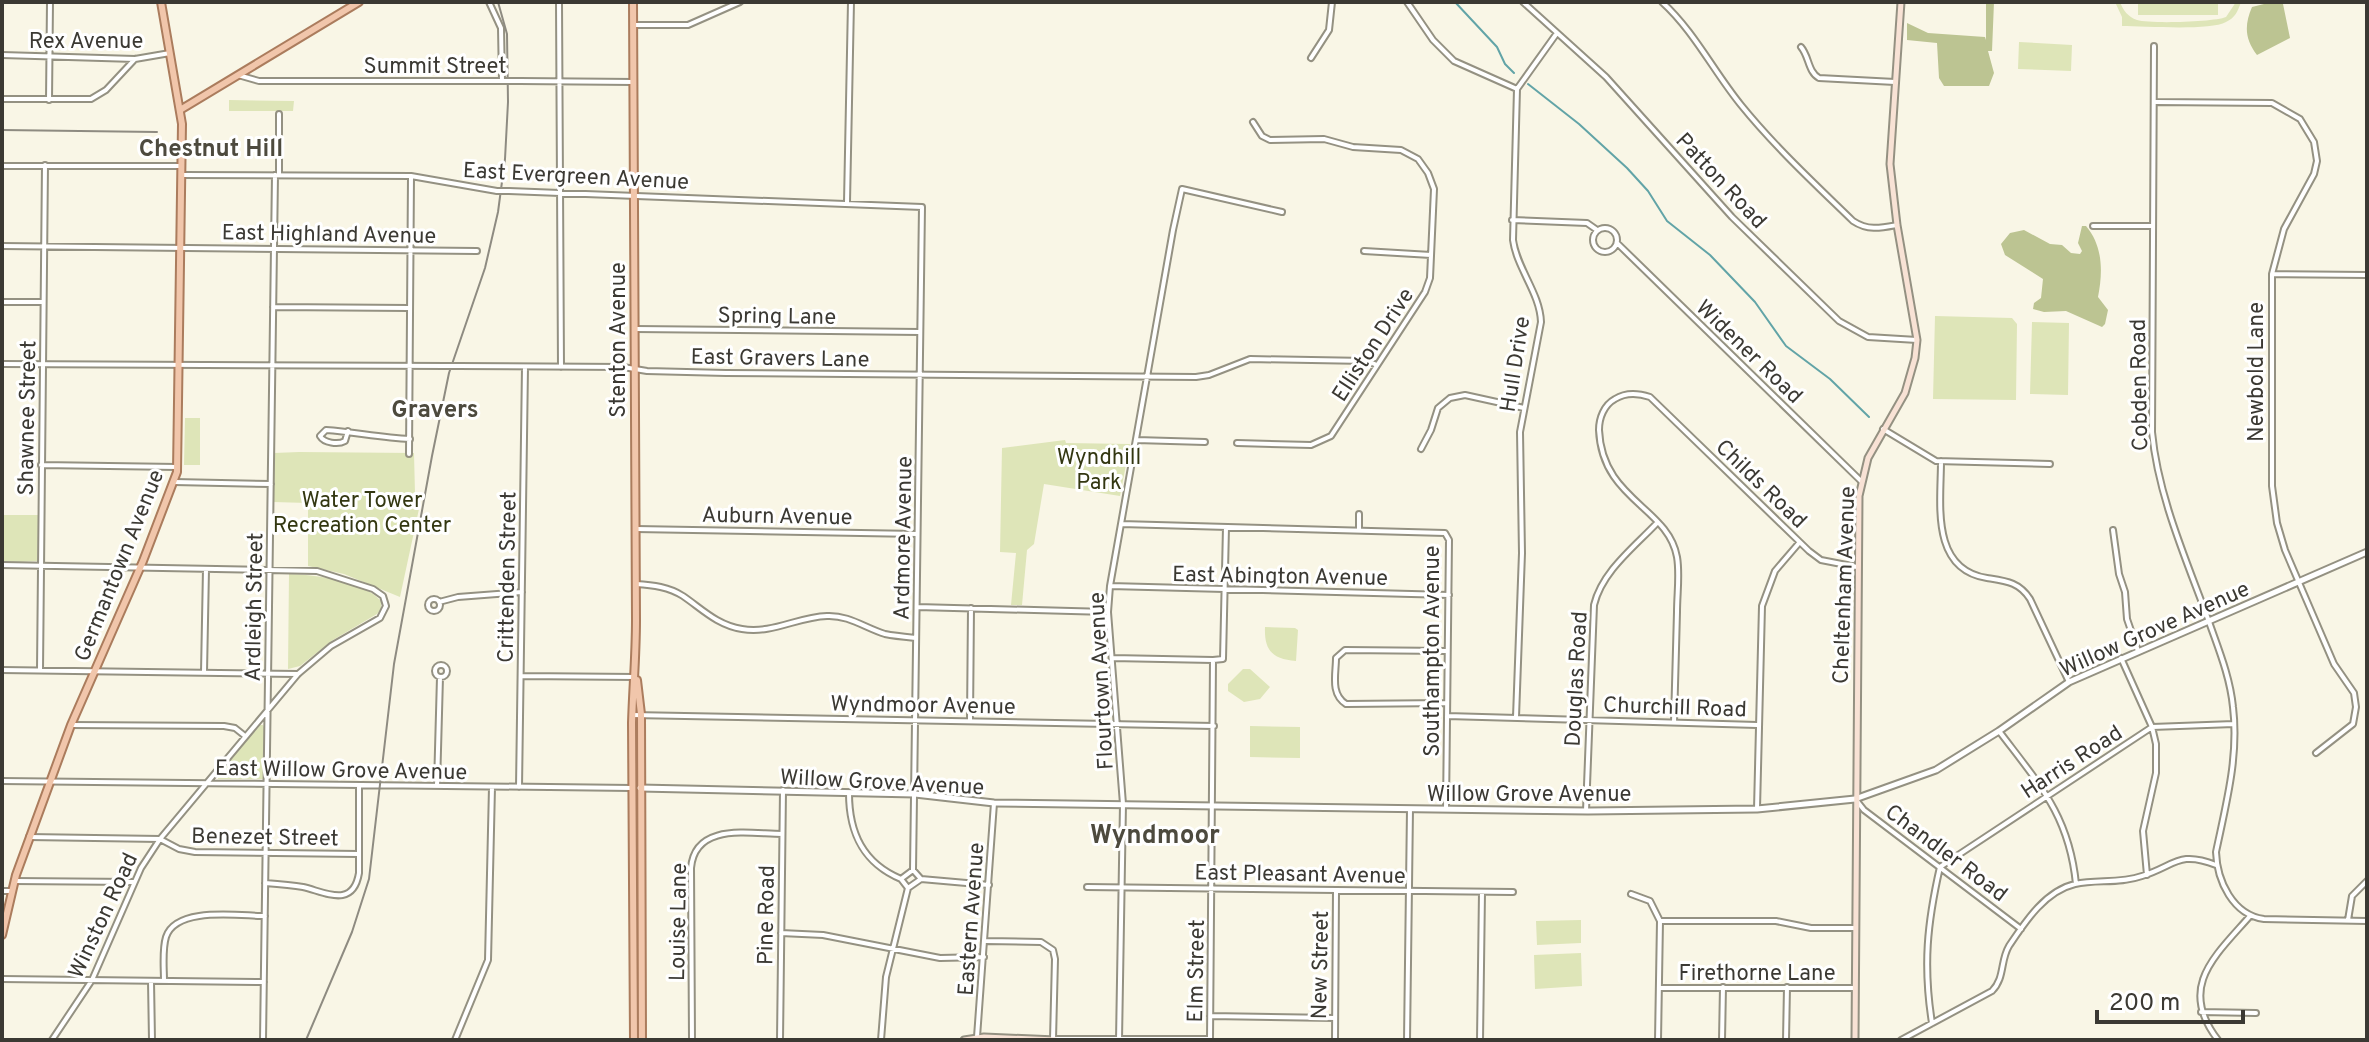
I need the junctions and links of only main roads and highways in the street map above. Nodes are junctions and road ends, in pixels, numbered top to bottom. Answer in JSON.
{"nodes":[{"id":1,"x":161,"y":2,"type":"edge"},
{"id":2,"x":359,"y":2,"type":"edge"},
{"id":3,"x":633,"y":2,"type":"edge"},
{"id":4,"x":1901,"y":2,"type":"edge"},
{"id":5,"x":180,"y":110,"type":"junction"},
{"id":6,"x":636,"y":677,"type":"junction"},
{"id":7,"x":2,"y":935,"type":"edge"},
{"id":8,"x":1855,"y":1038,"type":"edge"},
{"id":9,"x":1054,"y":1039,"type":"edge"},
{"id":10,"x":634,"y":1040,"type":"edge"},
{"id":11,"x":642,"y":1040,"type":"edge"},
{"id":12,"x":964,"y":1040,"type":"edge"}],
"edges":[{"from":1,"to":5,"type":"main road","name":"Germantown Avenue"},
{"from":2,"to":5,"type":"main road"},
{"from":3,"to":6,"type":"main road","name":"Stenton Avenue"},
{"from":4,"to":8,"type":"main road","name":"Cheltenham Avenue"},
{"from":5,"to":7,"type":"main road","name":"Germantown Avenue"},
{"from":6,"to":10,"type":"main road","name":"Stenton Avenue"},
{"from":6,"to":11,"type":"main road","name":"Stenton Avenue"},
{"from":9,"to":12,"type":"main road"}]}
